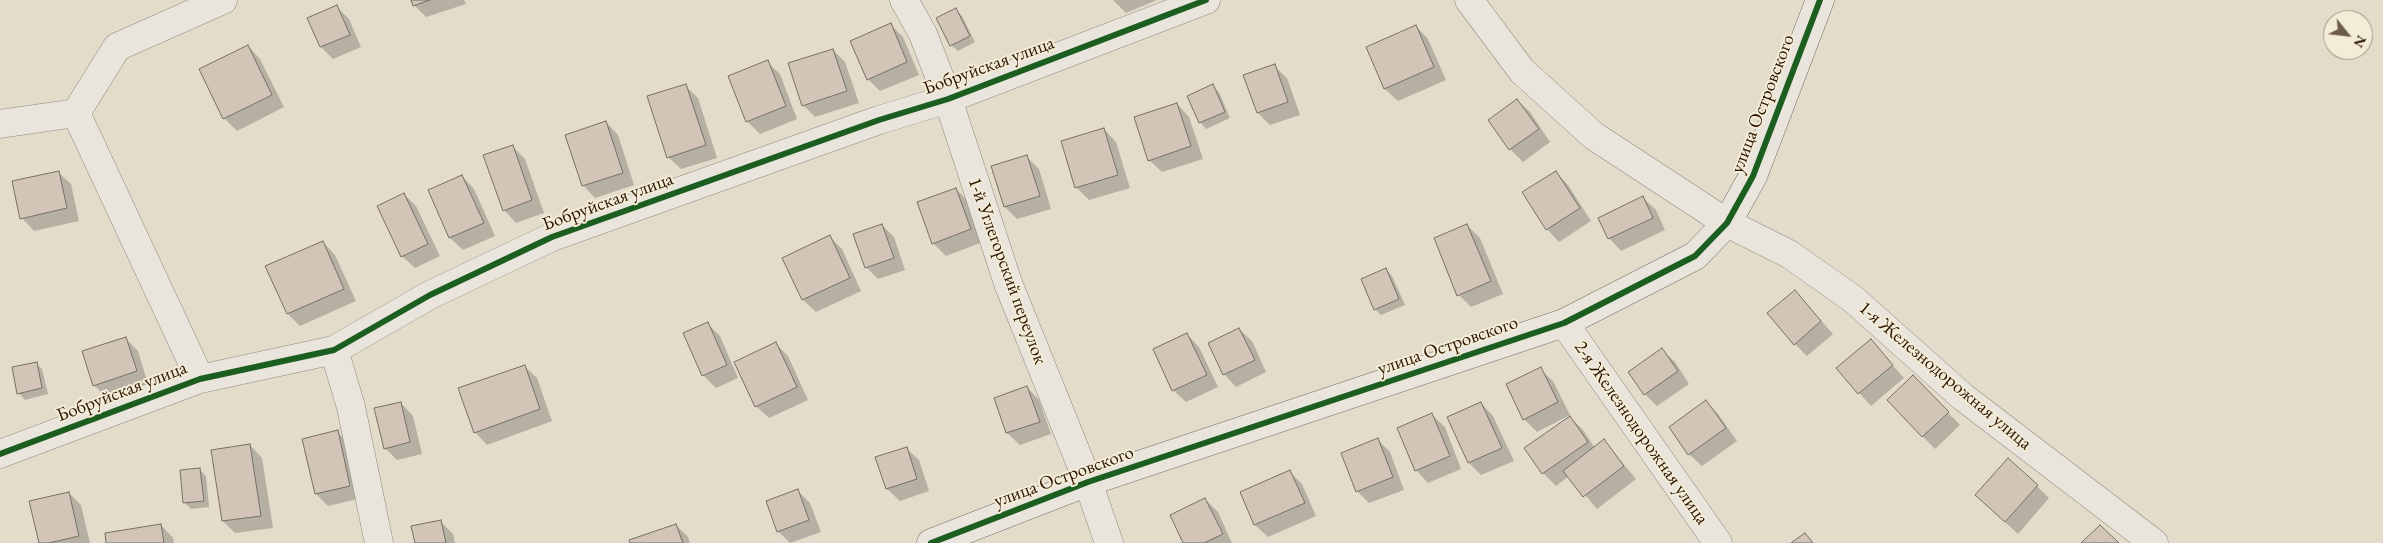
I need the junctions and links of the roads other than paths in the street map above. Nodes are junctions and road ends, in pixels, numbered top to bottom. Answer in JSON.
{"nodes":[{"id":1,"x":223,"y":0,"type":"edge"},
{"id":2,"x":904,"y":0,"type":"edge"},
{"id":3,"x":1206,"y":0,"type":"edge"},
{"id":4,"x":1469,"y":0,"type":"edge"},
{"id":5,"x":1820,"y":0,"type":"edge"},
{"id":6,"x":948,"y":99,"type":"junction"},
{"id":7,"x":76,"y":113,"type":"junction"},
{"id":8,"x":0,"y":124,"type":"edge"},
{"id":9,"x":1727,"y":223,"type":"junction"},
{"id":10,"x":1564,"y":323,"type":"junction"},
{"id":11,"x":334,"y":350,"type":"junction"},
{"id":12,"x":200,"y":379,"type":"junction"},
{"id":13,"x":0,"y":454,"type":"edge"},
{"id":14,"x":1088,"y":482,"type":"junction"},
{"id":15,"x":379,"y":543,"type":"edge"},
{"id":16,"x":931,"y":543,"type":"edge"},
{"id":17,"x":1109,"y":543,"type":"edge"},
{"id":18,"x":1718,"y":543,"type":"edge"},
{"id":19,"x":2154,"y":543,"type":"edge"}],
"edges":[{"from":1,"to":7,"type":"street"},
{"from":2,"to":6,"type":"street","name":"1-й Углегорский переулок"},
{"from":3,"to":6,"type":"street","name":"Бобруйская улица"},
{"from":4,"to":9,"type":"street","name":"1-я Железнодорожная улица"},
{"from":5,"to":9,"type":"street","name":"улица Островского"},
{"from":6,"to":11,"type":"street","name":"Бобруйская улица"},
{"from":6,"to":14,"type":"street","name":"1-й Углегорский переулок"},
{"from":7,"to":8,"type":"street"},
{"from":7,"to":12,"type":"street"},
{"from":9,"to":10,"type":"street","name":"улица Островского"},
{"from":9,"to":19,"type":"street","name":"1-я Железнодорожная улица"},
{"from":10,"to":14,"type":"street","name":"улица Островского"},
{"from":10,"to":18,"type":"street","name":"2-я Железнодорожная улица"},
{"from":11,"to":12,"type":"street","name":"Бобруйская улица"},
{"from":11,"to":15,"type":"street"},
{"from":12,"to":13,"type":"street","name":"Бобруйская улица"},
{"from":14,"to":16,"type":"street","name":"улица Островского"},
{"from":14,"to":17,"type":"street","name":"1-й Углегорский переулок"}]}
